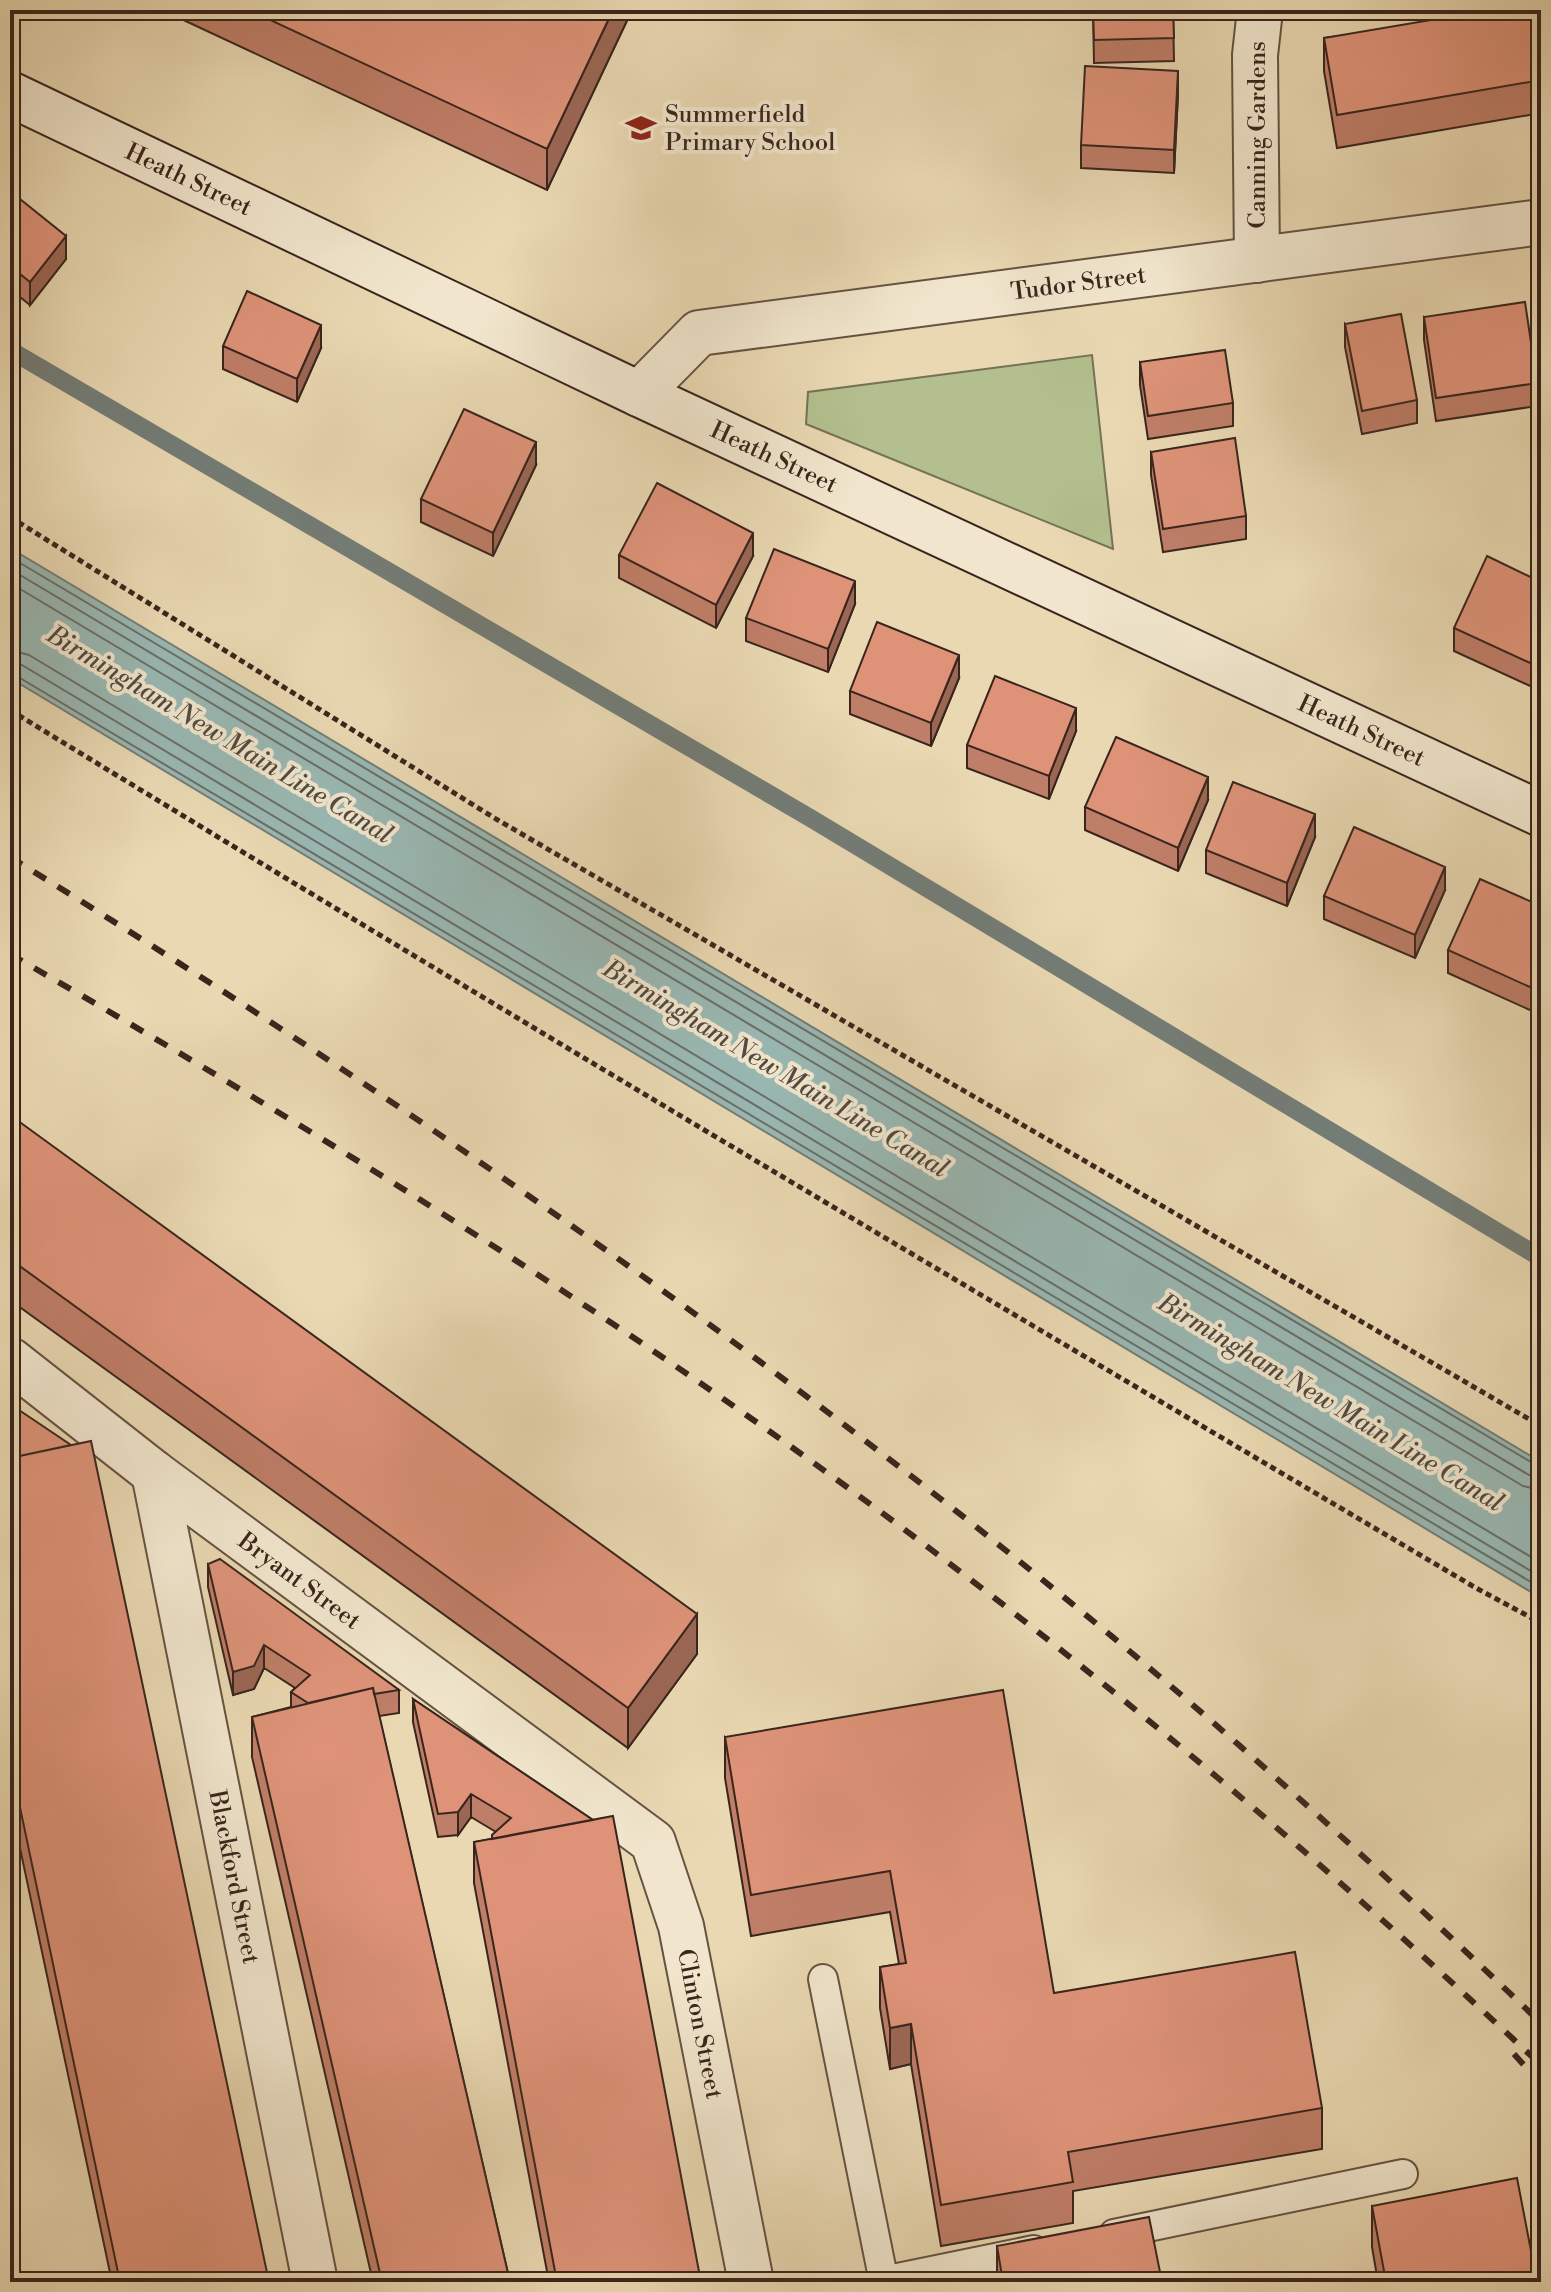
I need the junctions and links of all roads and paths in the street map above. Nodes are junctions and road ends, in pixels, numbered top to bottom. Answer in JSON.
{"nodes":[{"id":1,"x":1260,"y":10,"type":"edge"},
{"id":2,"x":10,"y":94,"type":"edge"},
{"id":3,"x":1541,"y":222,"type":"edge"},
{"id":4,"x":1257,"y":260,"type":"junction"},
{"id":5,"x":639,"y":394,"type":"junction"},
{"id":6,"x":10,"y":517,"type":"edge"},
{"id":7,"x":10,"y":710,"type":"edge"},
{"id":8,"x":1541,"y":814,"type":"edge"},
{"id":9,"x":10,"y":1360,"type":"edge"},
{"id":10,"x":1541,"y":1426,"type":"edge"},
{"id":11,"x":154,"y":1473,"type":"junction"},
{"id":12,"x":1541,"y":1623,"type":"edge"},
{"id":13,"x":594,"y":1798,"type":"joint"},
{"id":14,"x":823,"y":1979,"type":"dead end"},
{"id":15,"x":1403,"y":2174,"type":"dead end"},
{"id":16,"x":884,"y":2281,"type":"edge"},
{"id":17,"x":315,"y":2282,"type":"edge"},
{"id":18,"x":751,"y":2282,"type":"edge"}],
"edges":[{"from":1,"to":4,"type":"street","name":"Canning Gardens"},
{"from":2,"to":5,"type":"street","name":"Heath Street"},
{"from":3,"to":4,"type":"street","name":"Tudor Street"},
{"from":4,"to":5,"type":"street","name":"Tudor Street"},
{"from":5,"to":8,"type":"street","name":"Heath Street"},
{"from":6,"to":10,"type":"path"},
{"from":7,"to":12,"type":"path"},
{"from":9,"to":11,"type":"street","name":"Bryant Street"},
{"from":11,"to":13,"type":"street","name":"Bryant Street"},
{"from":11,"to":17,"type":"street","name":"Blackford Street"},
{"from":13,"to":18,"type":"street","name":"Clinton Street"},
{"from":14,"to":16,"type":"lane"},
{"from":15,"to":16,"type":"lane"}]}
